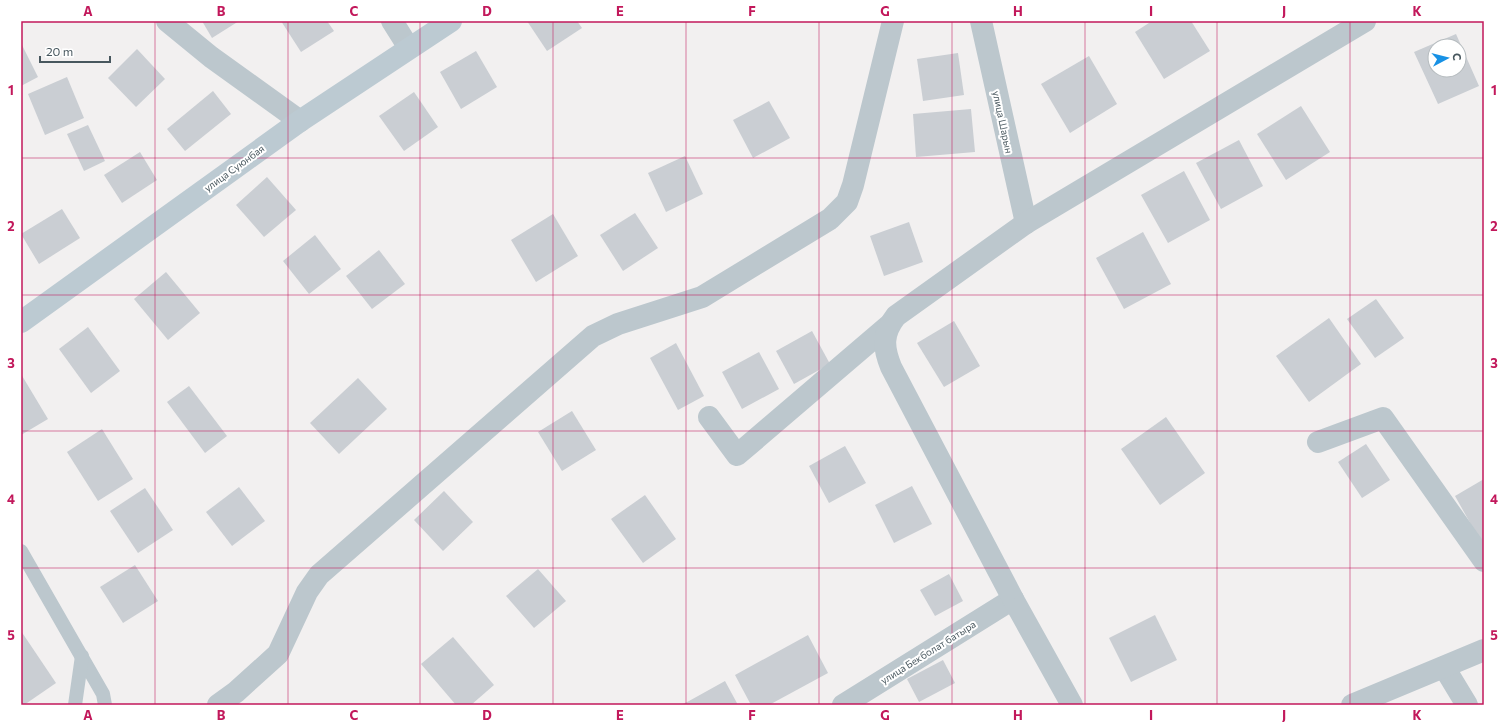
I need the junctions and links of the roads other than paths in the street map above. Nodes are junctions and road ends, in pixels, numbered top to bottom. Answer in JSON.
{"nodes":[{"id":1,"x":167,"y":21,"type":"edge"},
{"id":2,"x":392,"y":21,"type":"edge"},
{"id":3,"x":451,"y":21,"type":"edge"},
{"id":4,"x":894,"y":21,"type":"edge"},
{"id":5,"x":981,"y":21,"type":"edge"},
{"id":6,"x":1365,"y":21,"type":"edge"},
{"id":7,"x":409,"y":48,"type":"junction"},
{"id":8,"x":300,"y":121,"type":"junction"},
{"id":9,"x":1026,"y":223,"type":"junction"},
{"id":10,"x":21,"y":322,"type":"edge"},
{"id":11,"x":888,"y":326,"type":"junction"},
{"id":12,"x":710,"y":417,"type":"dead end"},
{"id":13,"x":1318,"y":442,"type":"dead end"},
{"id":14,"x":21,"y":551,"type":"edge"},
{"id":15,"x":1484,"y":561,"type":"edge"},
{"id":16,"x":1013,"y":599,"type":"junction"},
{"id":17,"x":1484,"y":650,"type":"edge"},
{"id":18,"x":82,"y":656,"type":"junction"},
{"id":19,"x":1444,"y":667,"type":"junction"},
{"id":20,"x":75,"y":705,"type":"edge"},
{"id":21,"x":105,"y":705,"type":"edge"},
{"id":22,"x":218,"y":705,"type":"edge"},
{"id":23,"x":843,"y":705,"type":"edge"},
{"id":24,"x":1072,"y":705,"type":"edge"},
{"id":25,"x":1352,"y":705,"type":"edge"},
{"id":26,"x":1467,"y":705,"type":"edge"}],
"edges":[{"from":1,"to":8,"type":"street"},
{"from":2,"to":7,"type":"street"},
{"from":3,"to":7,"type":"main road","name":"улица Суюнбая"},
{"from":4,"to":22,"type":"street"},
{"from":5,"to":9,"type":"street","name":"улица Шарын"},
{"from":6,"to":9,"type":"street"},
{"from":7,"to":8,"type":"main road","name":"улица Суюнбая"},
{"from":8,"to":10,"type":"main road","name":"улица Суюнбая"},
{"from":9,"to":11,"type":"street"},
{"from":11,"to":12,"type":"street"},
{"from":11,"to":16,"type":"street"},
{"from":13,"to":15,"type":"street"},
{"from":14,"to":18,"type":"lane"},
{"from":16,"to":23,"type":"street","name":"улица Бекболат батыра"},
{"from":16,"to":24,"type":"street"},
{"from":17,"to":19,"type":"street"},
{"from":18,"to":20,"type":"lane"},
{"from":18,"to":21,"type":"lane"},
{"from":19,"to":25,"type":"street"},
{"from":19,"to":26,"type":"street"}]}
